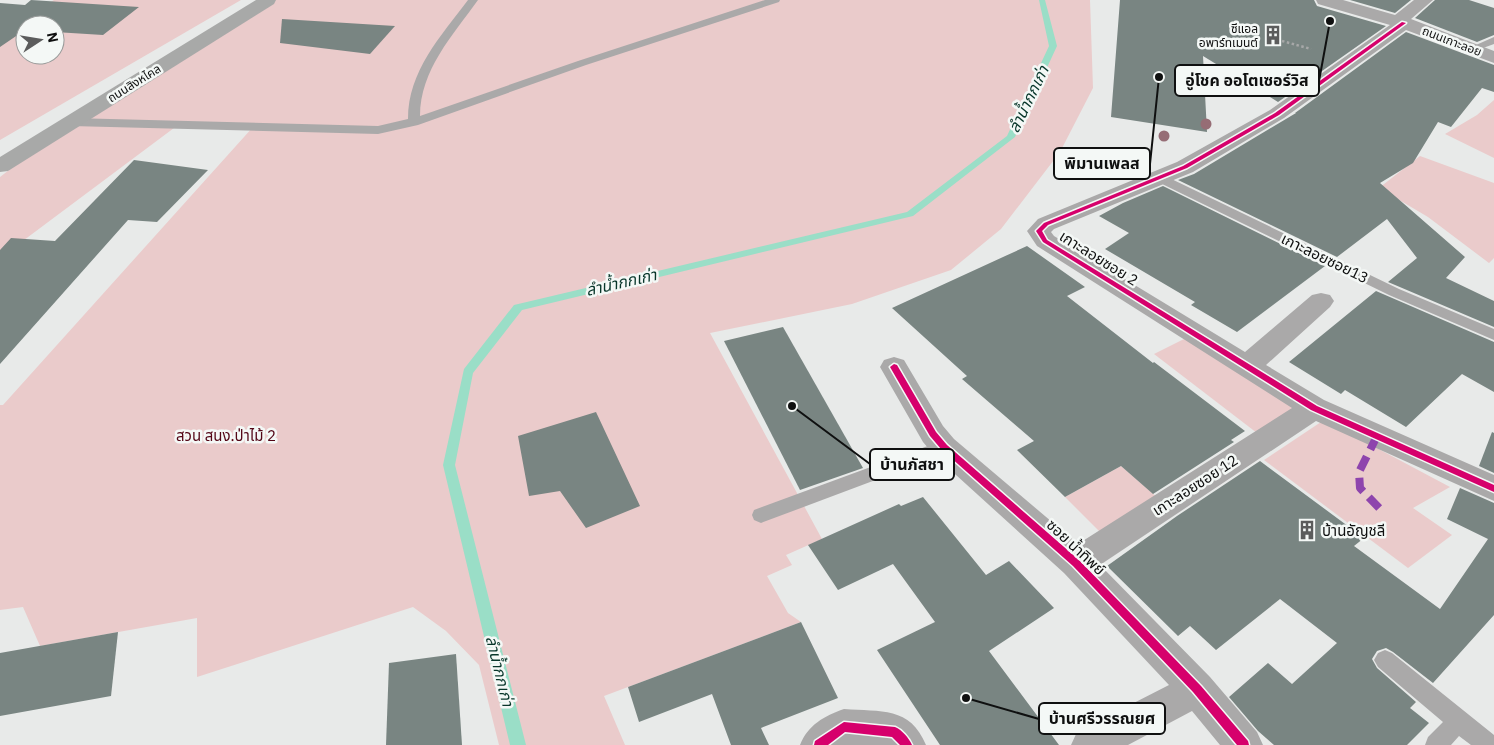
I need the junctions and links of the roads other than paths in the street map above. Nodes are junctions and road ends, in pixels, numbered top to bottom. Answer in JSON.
{"nodes":[{"id":1,"x":268,"y":0,"type":"edge"},
{"id":2,"x":472,"y":0,"type":"edge"},
{"id":3,"x":775,"y":0,"type":"edge"},
{"id":4,"x":1324,"y":0,"type":"edge"},
{"id":5,"x":1425,"y":0,"type":"edge"},
{"id":6,"x":1401,"y":22,"type":"junction"},
{"id":7,"x":1494,"y":40,"type":"edge"},
{"id":8,"x":1472,"y":49,"type":"junction"},
{"id":9,"x":1494,"y":57,"type":"edge"},
{"id":10,"x":71,"y":122,"type":"junction"},
{"id":11,"x":414,"y":122,"type":"junction"},
{"id":12,"x":0,"y":166,"type":"edge"},
{"id":13,"x":1158,"y":177,"type":"junction"},
{"id":14,"x":1321,"y":301,"type":"dead end"},
{"id":15,"x":1494,"y":335,"type":"edge"},
{"id":16,"x":1247,"y":366,"type":"junction"},
{"id":17,"x":894,"y":367,"type":"dead end"},
{"id":18,"x":1314,"y":408,"type":"junction"},
{"id":19,"x":944,"y":447,"type":"junction"},
{"id":20,"x":1494,"y":489,"type":"edge"},
{"id":21,"x":761,"y":515,"type":"dead end"},
{"id":22,"x":1076,"y":563,"type":"junction"},
{"id":23,"x":1385,"y":660,"type":"dead end"},
{"id":24,"x":1197,"y":689,"type":"junction"},
{"id":25,"x":1458,"y":721,"type":"junction"},
{"id":26,"x":819,"y":745,"type":"edge"},
{"id":27,"x":907,"y":745,"type":"edge"},
{"id":28,"x":1090,"y":745,"type":"edge"},
{"id":29,"x":1244,"y":745,"type":"edge"},
{"id":30,"x":1436,"y":745,"type":"edge"},
{"id":31,"x":1488,"y":745,"type":"edge"}],
"edges":[{"from":1,"to":10,"type":"main road","name":"ถนนสิงหไคล"},
{"from":2,"to":11,"type":"lane"},
{"from":3,"to":11,"type":"lane"},
{"from":4,"to":6,"type":"street","name":"ถนนเกาะลอย"},
{"from":5,"to":6,"type":"street","name":"เกาะลอยซอย 2"},
{"from":6,"to":8,"type":"street","name":"ถนนเกาะลอย"},
{"from":6,"to":13,"type":"street","name":"เกาะลอยซอย 2"},
{"from":7,"to":8,"type":"lane"},
{"from":8,"to":9,"type":"street","name":"ถนนเกาะลอย"},
{"from":10,"to":11,"type":"lane"},
{"from":10,"to":12,"type":"main road","name":"ถนนสิงหไคล"},
{"from":13,"to":15,"type":"lane","name":"เกาะลอยซอย13"},
{"from":13,"to":16,"type":"street","name":"เกาะลอยซอย 2"},
{"from":14,"to":16,"type":"street"},
{"from":16,"to":18,"type":"street","name":"เกาะลอยซอย 2"},
{"from":17,"to":19,"type":"street","name":"ซอย น้ำทิพย์"},
{"from":18,"to":20,"type":"street","name":"เกาะลอยซอย 2"},
{"from":18,"to":22,"type":"street","name":"เกาะลอยซอย 12"},
{"from":19,"to":21,"type":"lane"},
{"from":19,"to":22,"type":"street","name":"ซอย น้ำทิพย์"},
{"from":22,"to":24,"type":"street","name":"ซอย น้ำทิพย์"},
{"from":23,"to":25,"type":"lane"},
{"from":24,"to":28,"type":"street"},
{"from":24,"to":29,"type":"street","name":"ซอย น้ำทิพย์"},
{"from":25,"to":30,"type":"lane"},
{"from":25,"to":31,"type":"lane"},
{"from":26,"to":27,"type":"street"}]}
